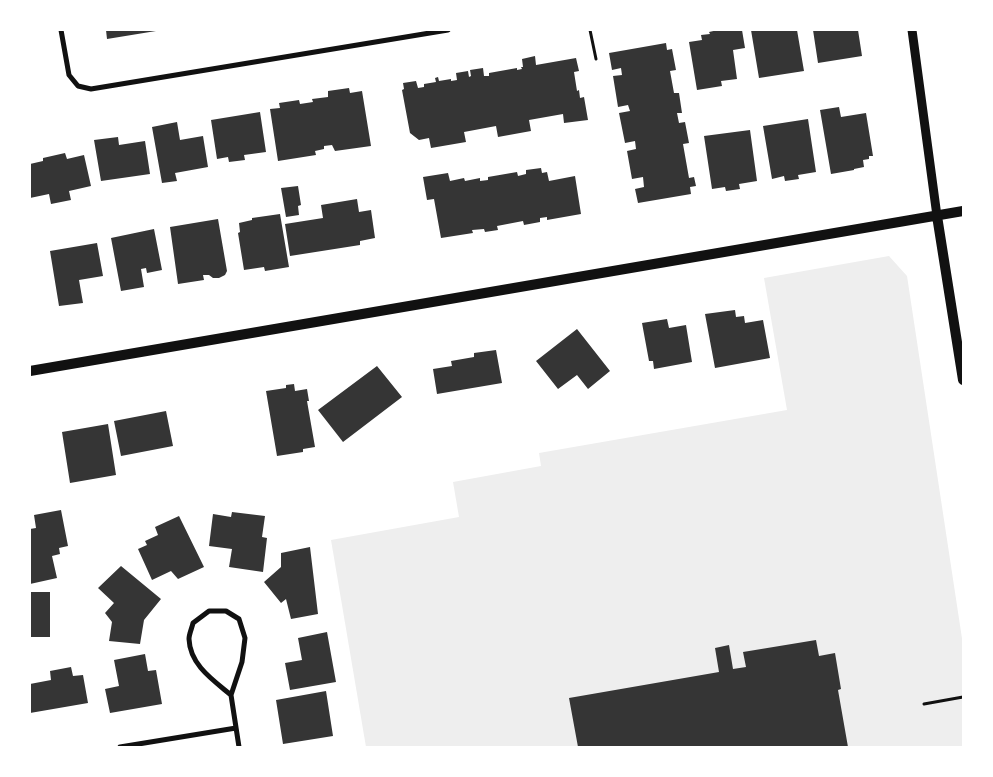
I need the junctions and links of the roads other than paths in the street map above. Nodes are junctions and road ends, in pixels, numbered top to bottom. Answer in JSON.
{"nodes":[{"id":1,"x":61,"y":30,"type":"edge"},
{"id":2,"x":448,"y":30,"type":"edge"},
{"id":3,"x":912,"y":30,"type":"edge"},
{"id":4,"x":963,"y":211,"type":"edge"},
{"id":5,"x":937,"y":216,"type":"junction"},
{"id":6,"x":30,"y":372,"type":"edge"},
{"id":7,"x":963,"y":380,"type":"edge"},
{"id":8,"x":231,"y":695,"type":"junction"},
{"id":9,"x":236,"y":728,"type":"junction"},
{"id":10,"x":120,"y":747,"type":"edge"},
{"id":11,"x":240,"y":747,"type":"edge"}],
"edges":[{"from":1,"to":2,"type":"street"},
{"from":3,"to":5,"type":"street"},
{"from":4,"to":5,"type":"main road"},
{"from":5,"to":6,"type":"main road"},
{"from":5,"to":7,"type":"main road"},
{"from":8,"to":8,"type":"street"},
{"from":8,"to":9,"type":"street"},
{"from":9,"to":10,"type":"street"},
{"from":9,"to":11,"type":"street"}]}
